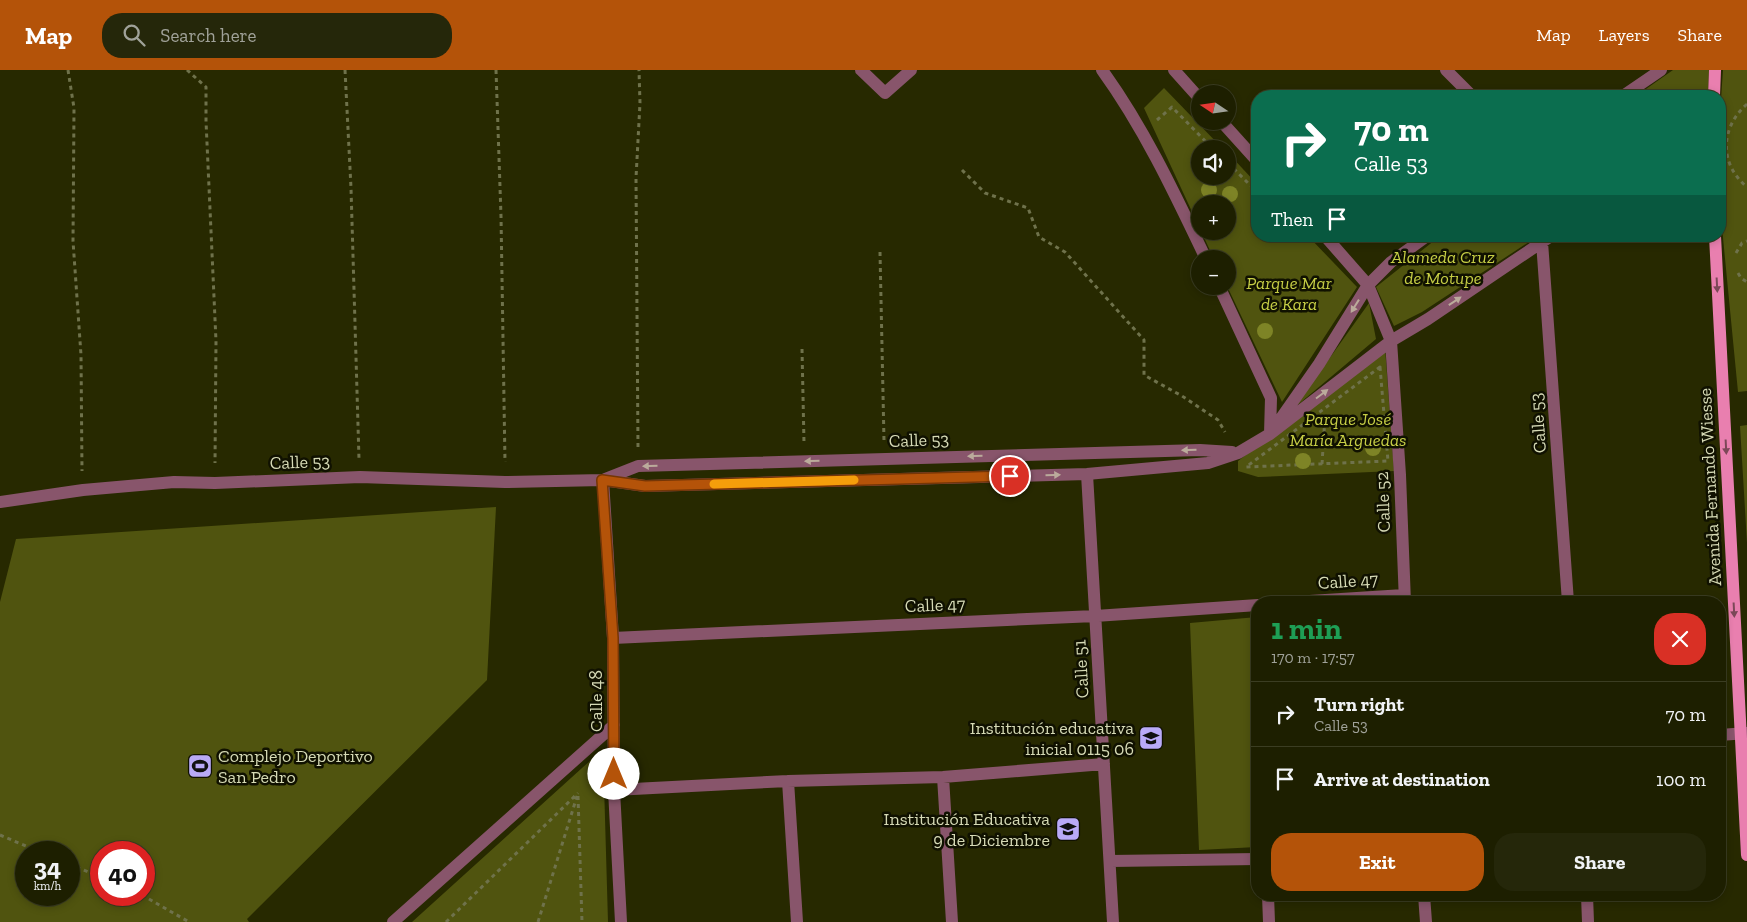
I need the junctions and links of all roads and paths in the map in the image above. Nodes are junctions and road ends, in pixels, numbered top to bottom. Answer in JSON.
{"nodes":[{"id":1,"x":68,"y":70,"type":"edge"},
{"id":2,"x":187,"y":70,"type":"edge"},
{"id":3,"x":345,"y":70,"type":"edge"},
{"id":4,"x":496,"y":70,"type":"edge"},
{"id":5,"x":639,"y":70,"type":"edge"},
{"id":6,"x":861,"y":70,"type":"edge"},
{"id":7,"x":911,"y":70,"type":"edge"},
{"id":8,"x":1102,"y":70,"type":"edge"},
{"id":9,"x":1174,"y":70,"type":"edge"},
{"id":10,"x":1446,"y":70,"type":"edge"},
{"id":11,"x":1661,"y":70,"type":"edge"},
{"id":12,"x":1715,"y":70,"type":"edge"},
{"id":13,"x":1191,"y":89,"type":"edge"},
{"id":14,"x":1466,"y":90,"type":"edge"},
{"id":15,"x":1631,"y":90,"type":"edge"},
{"id":16,"x":1714,"y":90,"type":"edge"},
{"id":17,"x":1747,"y":104,"type":"edge"},
{"id":18,"x":1155,"y":122,"type":"dead end"},
{"id":19,"x":1228,"y":130,"type":"edge"},
{"id":20,"x":1204,"y":140,"type":"edge"},
{"id":21,"x":1251,"y":154,"type":"edge"},
{"id":22,"x":962,"y":170,"type":"dead end"},
{"id":23,"x":1236,"y":171,"type":"edge"},
{"id":24,"x":1251,"y":186,"type":"edge"},
{"id":25,"x":1747,"y":188,"type":"edge"},
{"id":26,"x":1747,"y":241,"type":"edge"},
{"id":27,"x":1329,"y":242,"type":"edge"},
{"id":28,"x":1419,"y":242,"type":"edge"},
{"id":29,"x":1542,"y":242,"type":"edge"},
{"id":30,"x":1546,"y":242,"type":"edge"},
{"id":31,"x":1715,"y":242,"type":"edge"},
{"id":32,"x":1202,"y":250,"type":"edge"},
{"id":33,"x":880,"y":252,"type":"dead end"},
{"id":34,"x":1734,"y":260,"type":"dead end"},
{"id":35,"x":1736,"y":270,"type":"dead end"},
{"id":36,"x":1747,"y":282,"type":"edge"},
{"id":37,"x":1368,"y":285,"type":"junction"},
{"id":38,"x":1223,"y":295,"type":"edge"},
{"id":39,"x":1391,"y":341,"type":"junction"},
{"id":40,"x":802,"y":349,"type":"dead end"},
{"id":41,"x":1326,"y":407,"type":"junction"},
{"id":42,"x":1270,"y":434,"type":"junction"},
{"id":43,"x":1238,"y":453,"type":"junction"},
{"id":44,"x":884,"y":459,"type":"junction"},
{"id":45,"x":805,"y":461,"type":"junction"},
{"id":46,"x":1322,"y":464,"type":"junction"},
{"id":47,"x":638,"y":466,"type":"junction"},
{"id":48,"x":1087,"y":474,"type":"junction"},
{"id":49,"x":360,"y":477,"type":"junction"},
{"id":50,"x":602,"y":480,"type":"junction"},
{"id":51,"x":506,"y":482,"type":"junction"},
{"id":52,"x":214,"y":483,"type":"junction"},
{"id":53,"x":83,"y":490,"type":"junction"},
{"id":54,"x":0,"y":502,"type":"edge"},
{"id":55,"x":1405,"y":596,"type":"edge"},
{"id":56,"x":1568,"y":596,"type":"edge"},
{"id":57,"x":1251,"y":605,"type":"edge"},
{"id":58,"x":1095,"y":616,"type":"junction"},
{"id":59,"x":613,"y":638,"type":"junction"},
{"id":60,"x":614,"y":725,"type":"junction"},
{"id":61,"x":1743,"y":733,"type":"edge"},
{"id":62,"x":1726,"y":734,"type":"edge"},
{"id":63,"x":1104,"y":764,"type":"junction"},
{"id":64,"x":942,"y":777,"type":"junction"},
{"id":65,"x":788,"y":781,"type":"junction"},
{"id":66,"x":614,"y":790,"type":"junction"},
{"id":67,"x":578,"y":793,"type":"junction"},
{"id":68,"x":0,"y":835,"type":"edge"},
{"id":69,"x":15,"y":841,"type":"edge"},
{"id":70,"x":1747,"y":855,"type":"edge"},
{"id":71,"x":1251,"y":859,"type":"edge"},
{"id":72,"x":1110,"y":861,"type":"junction"},
{"id":73,"x":1268,"y":901,"type":"edge"},
{"id":74,"x":1424,"y":901,"type":"edge"},
{"id":75,"x":1587,"y":901,"type":"edge"},
{"id":76,"x":155,"y":902,"type":"edge"},
{"id":77,"x":189,"y":922,"type":"edge"},
{"id":78,"x":392,"y":922,"type":"edge"},
{"id":79,"x":446,"y":922,"type":"edge"},
{"id":80,"x":538,"y":922,"type":"edge"},
{"id":81,"x":582,"y":922,"type":"edge"},
{"id":82,"x":621,"y":922,"type":"edge"},
{"id":83,"x":797,"y":922,"type":"edge"},
{"id":84,"x":952,"y":922,"type":"edge"},
{"id":85,"x":1113,"y":922,"type":"edge"},
{"id":86,"x":1269,"y":922,"type":"edge"},
{"id":87,"x":1426,"y":922,"type":"edge"},
{"id":88,"x":1588,"y":922,"type":"edge"}],
"edges":[{"from":1,"to":53,"type":"path"},
{"from":2,"to":52,"type":"path"},
{"from":3,"to":49,"type":"path"},
{"from":4,"to":51,"type":"path"},
{"from":5,"to":47,"type":"path"},
{"from":6,"to":7,"type":"street"},
{"from":8,"to":32,"type":"street"},
{"from":9,"to":13,"type":"street"},
{"from":10,"to":14,"type":"street"},
{"from":11,"to":15,"type":"street"},
{"from":12,"to":16,"type":"main road"},
{"from":17,"to":25,"type":"path"},
{"from":18,"to":20,"type":"path"},
{"from":19,"to":21,"type":"street"},
{"from":22,"to":43,"type":"path"},
{"from":23,"to":24,"type":"path"},
{"from":26,"to":34,"type":"path"},
{"from":27,"to":37,"type":"street","name":"Calle 52"},
{"from":28,"to":37,"type":"street","name":"Calle 53"},
{"from":39,"to":29,"type":"street","name":"Calle 53","one_way":true},
{"from":30,"to":56,"type":"street","name":"Calle 53"},
{"from":31,"to":61,"type":"main road","name":"Avenida Fernando Wiesse","one_way":true},
{"from":33,"to":44,"type":"path"},
{"from":35,"to":36,"type":"path"},
{"from":37,"to":39,"type":"street","name":"Calle 52"},
{"from":37,"to":42,"type":"street","name":"Calle 53","one_way":true},
{"from":38,"to":42,"type":"street"},
{"from":42,"to":39,"type":"street","name":"Calle 53","one_way":true},
{"from":39,"to":55,"type":"street","name":"Calle 52"},
{"from":40,"to":45,"type":"path"},
{"from":41,"to":46,"type":"path"},
{"from":41,"to":46,"type":"path"},
{"from":41,"to":46,"type":"path"},
{"from":42,"to":43,"type":"street","name":"Calle 53"},
{"from":43,"to":44,"type":"street","name":"Calle 53","one_way":true},
{"from":43,"to":48,"type":"street","name":"Calle 53"},
{"from":44,"to":45,"type":"street","name":"Calle 53","one_way":true},
{"from":45,"to":47,"type":"street","name":"Calle 53","one_way":true},
{"from":47,"to":50,"type":"street","name":"Calle 53"},
{"from":50,"to":48,"type":"street","name":"Calle 53","one_way":true},
{"from":48,"to":58,"type":"street","name":"Calle 51"},
{"from":49,"to":51,"type":"street","name":"Calle 53"},
{"from":49,"to":52,"type":"street","name":"Calle 53"},
{"from":50,"to":51,"type":"street","name":"Calle 53"},
{"from":50,"to":59,"type":"street","name":"Calle 48"},
{"from":52,"to":53,"type":"street","name":"Calle 53"},
{"from":53,"to":54,"type":"street","name":"Calle 53"},
{"from":57,"to":58,"type":"street","name":"Calle 47"},
{"from":58,"to":59,"type":"street","name":"Calle 47"},
{"from":58,"to":63,"type":"street","name":"Calle 51"},
{"from":59,"to":60,"type":"street","name":"Calle 48"},
{"from":60,"to":66,"type":"street","name":"Calle 48"},
{"from":60,"to":78,"type":"street"},
{"from":61,"to":62,"type":"street"},
{"from":61,"to":70,"type":"main road","name":"Avenida Fernando Wiesse"},
{"from":63,"to":64,"type":"street"},
{"from":63,"to":72,"type":"street","name":"Calle 51"},
{"from":64,"to":65,"type":"street"},
{"from":64,"to":84,"type":"street"},
{"from":65,"to":66,"type":"street"},
{"from":65,"to":83,"type":"street"},
{"from":66,"to":82,"type":"street","name":"Calle 48"},
{"from":67,"to":79,"type":"path"},
{"from":67,"to":80,"type":"path"},
{"from":67,"to":81,"type":"path"},
{"from":68,"to":69,"type":"path"},
{"from":71,"to":72,"type":"street"},
{"from":72,"to":85,"type":"street","name":"Calle 51"},
{"from":73,"to":86,"type":"street"},
{"from":74,"to":87,"type":"street"},
{"from":75,"to":88,"type":"street"},
{"from":76,"to":77,"type":"path"}]}
